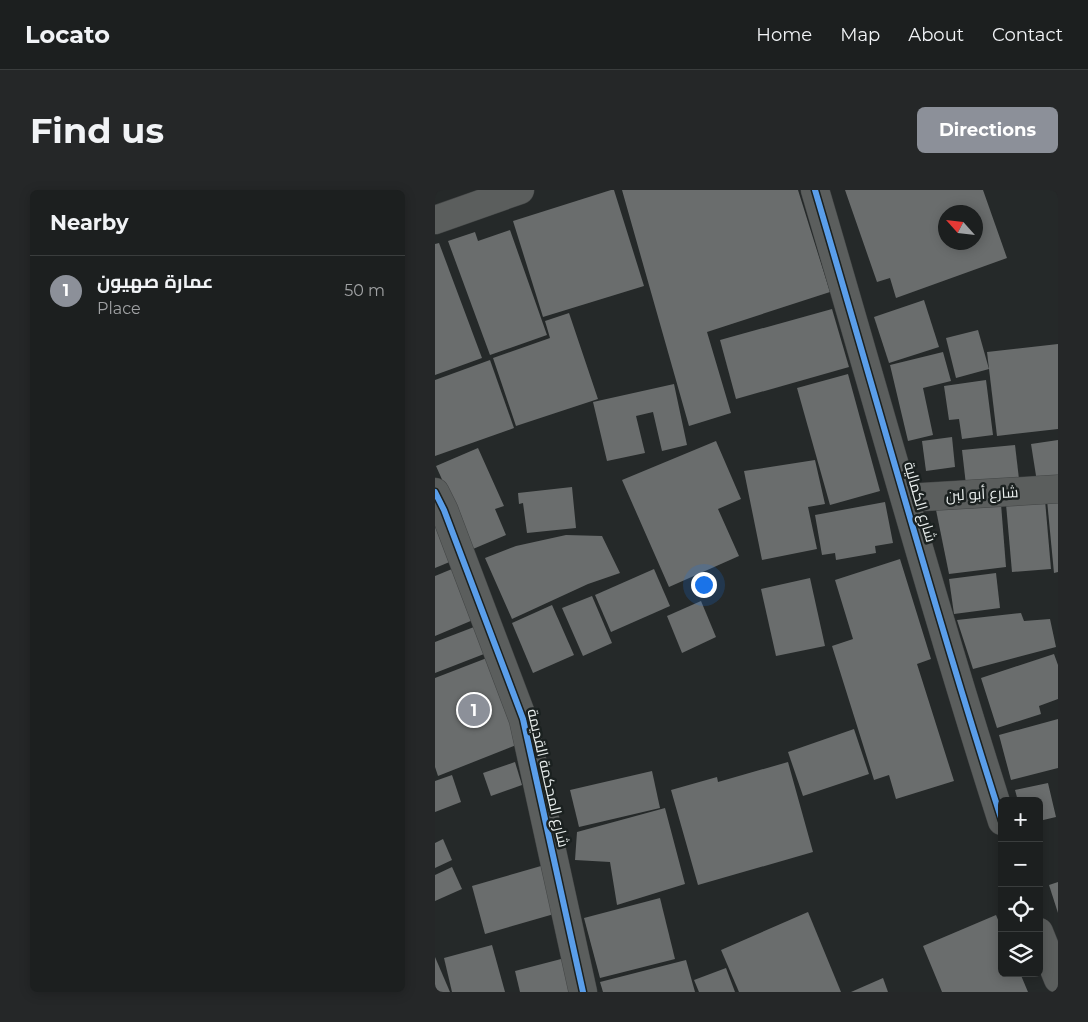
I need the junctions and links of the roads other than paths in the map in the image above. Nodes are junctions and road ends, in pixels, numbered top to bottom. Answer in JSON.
{"nodes":[{"id":1,"x":520,"y":190,"type":"edge"},
{"id":2,"x":815,"y":190,"type":"edge"},
{"id":3,"x":435,"y":220,"type":"edge"},
{"id":4,"x":1058,"y":489,"type":"edge"},
{"id":5,"x":435,"y":492,"type":"edge"},
{"id":6,"x":906,"y":498,"type":"junction"},
{"id":7,"x":998,"y":809,"type":"edge"},
{"id":8,"x":1043,"y":942,"type":"edge"},
{"id":9,"x":1058,"y":979,"type":"edge"},
{"id":10,"x":583,"y":992,"type":"edge"}],
"edges":[{"from":1,"to":3,"type":"street"},
{"from":2,"to":6,"type":"street","name":"شارع الكمالية"},
{"from":4,"to":6,"type":"street","name":"شارع أبو لبن"},
{"from":5,"to":10,"type":"street","name":"شارع المحكمة القديمة"},
{"from":6,"to":7,"type":"street","name":"شارع الكمالية"},
{"from":8,"to":9,"type":"street"}]}
